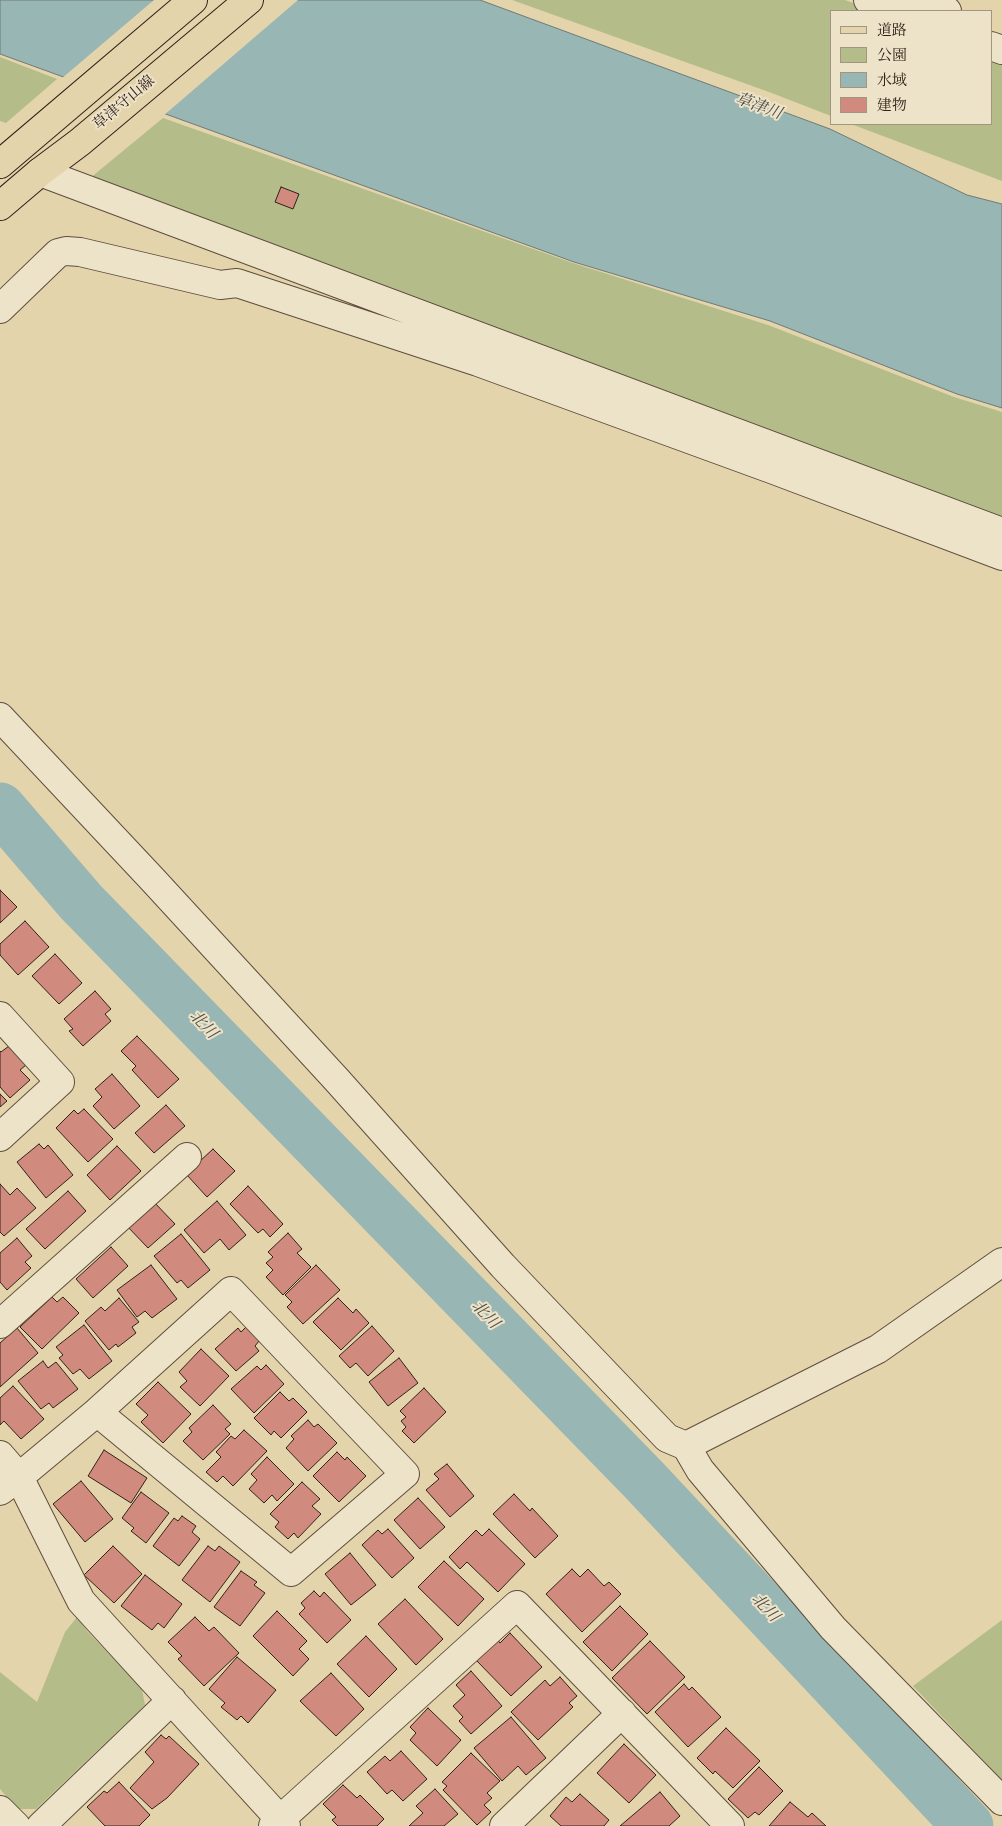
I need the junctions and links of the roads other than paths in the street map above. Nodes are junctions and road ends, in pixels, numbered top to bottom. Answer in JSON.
{"nodes":[{"id":1,"x":193,"y":0,"type":"edge"},
{"id":2,"x":249,"y":0,"type":"edge"},
{"id":3,"x":868,"y":0,"type":"edge"},
{"id":4,"x":916,"y":0,"type":"edge"},
{"id":5,"x":897,"y":10,"type":"edge"},
{"id":6,"x":944,"y":10,"type":"edge"},
{"id":7,"x":0,"y":164,"type":"edge"},
{"id":8,"x":40,"y":172,"type":"junction"},
{"id":9,"x":0,"y":206,"type":"edge"},
{"id":10,"x":338,"y":283,"type":"junction"},
{"id":11,"x":0,"y":309,"type":"edge"},
{"id":12,"x":328,"y":312,"type":"junction"},
{"id":13,"x":1002,"y":532,"type":"edge"},
{"id":14,"x":1002,"y":556,"type":"edge"},
{"id":15,"x":0,"y":717,"type":"edge"},
{"id":16,"x":0,"y":1016,"type":"edge"},
{"id":17,"x":0,"y":1137,"type":"edge"},
{"id":18,"x":187,"y":1157,"type":"dead end"},
{"id":19,"x":1002,"y":1262,"type":"edge"},
{"id":20,"x":0,"y":1324,"type":"edge"},
{"id":21,"x":97,"y":1412,"type":"junction"},
{"id":22,"x":686,"y":1446,"type":"junction"},
{"id":23,"x":0,"y":1455,"type":"edge"},
{"id":24,"x":9,"y":1484,"type":"edge"},
{"id":25,"x":172,"y":1700,"type":"junction"},
{"id":26,"x":622,"y":1714,"type":"junction"},
{"id":27,"x":1002,"y":1801,"type":"edge"},
{"id":28,"x":0,"y":1810,"type":"edge"},
{"id":29,"x":280,"y":1824,"type":"edge"},
{"id":30,"x":16,"y":1826,"type":"edge"},
{"id":31,"x":41,"y":1826,"type":"edge"},
{"id":32,"x":504,"y":1826,"type":"edge"},
{"id":33,"x":730,"y":1826,"type":"edge"}],
"edges":[{"from":1,"to":7,"type":"main road"},
{"from":2,"to":8,"type":"main road","name":"草津守山線"},
{"from":3,"to":5,"type":"street"},
{"from":4,"to":6,"type":"street"},
{"from":8,"to":9,"type":"main road","name":"草津守山線"},
{"from":8,"to":10,"type":"street"},
{"from":10,"to":12,"type":"street"},
{"from":10,"to":13,"type":"street"},
{"from":11,"to":12,"type":"street"},
{"from":12,"to":14,"type":"street"},
{"from":15,"to":22,"type":"street"},
{"from":16,"to":17,"type":"street"},
{"from":18,"to":20,"type":"street"},
{"from":19,"to":22,"type":"street"},
{"from":21,"to":21,"type":"street"},
{"from":21,"to":24,"type":"street"},
{"from":22,"to":27,"type":"street"},
{"from":23,"to":24,"type":"street"},
{"from":24,"to":25,"type":"street"},
{"from":25,"to":29,"type":"street"},
{"from":25,"to":31,"type":"street"},
{"from":26,"to":29,"type":"street"},
{"from":26,"to":32,"type":"street"},
{"from":26,"to":33,"type":"street"},
{"from":28,"to":30,"type":"street"}]}
